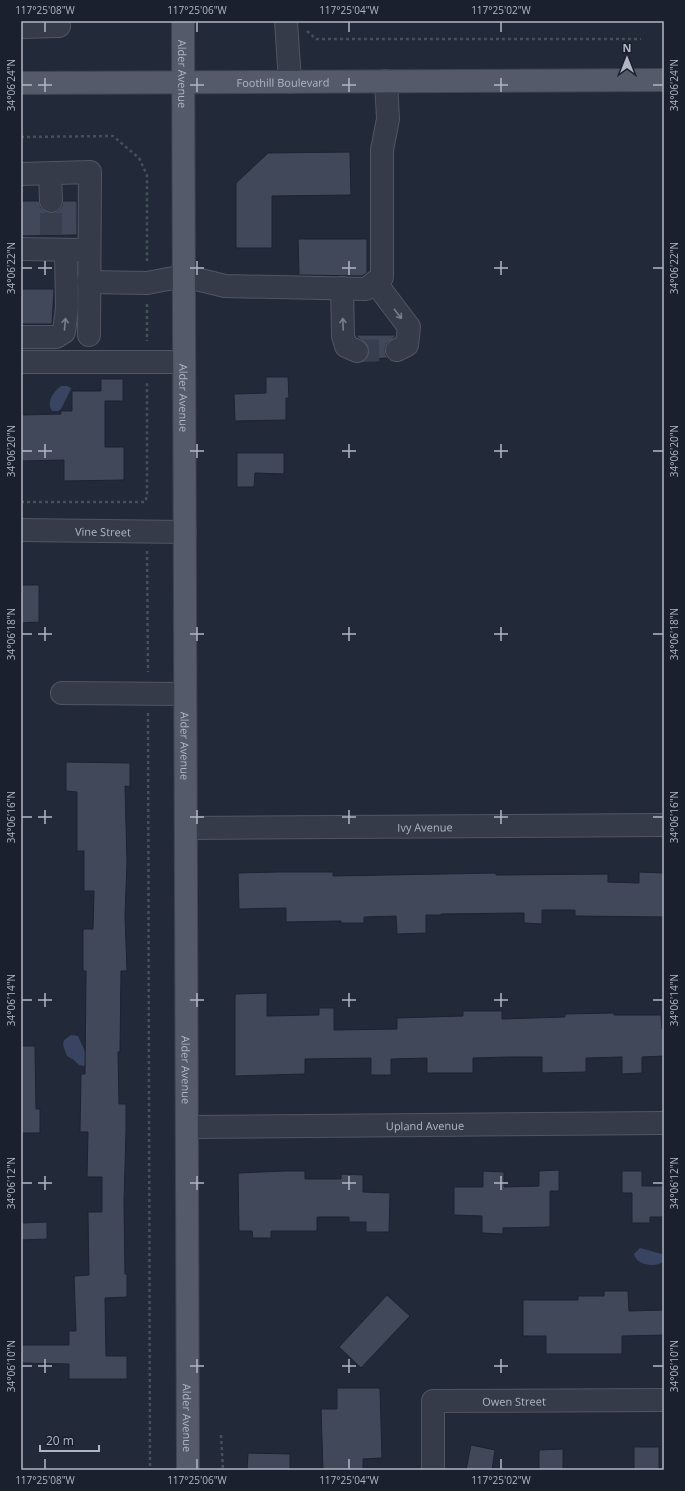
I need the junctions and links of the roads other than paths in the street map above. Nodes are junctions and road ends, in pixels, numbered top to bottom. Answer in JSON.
{"nodes":[{"id":1,"x":183,"y":21,"type":"edge"},
{"id":2,"x":287,"y":25,"type":"edge"},
{"id":3,"x":59,"y":26,"type":"dead end"},
{"id":4,"x":21,"y":27,"type":"edge"},
{"id":5,"x":664,"y":80,"type":"edge"},
{"id":6,"x":183,"y":82,"type":"junction"},
{"id":7,"x":290,"y":82,"type":"junction"},
{"id":8,"x":386,"y":82,"type":"junction"},
{"id":9,"x":21,"y":83,"type":"edge"},
{"id":10,"x":21,"y":174,"type":"edge"},
{"id":11,"x":50,"y":174,"type":"junction"},
{"id":12,"x":51,"y":201,"type":"tunnel mouth"},
{"id":13,"x":56,"y":245,"type":"junction"},
{"id":14,"x":21,"y":249,"type":"edge"},
{"id":15,"x":88,"y":250,"type":"junction"},
{"id":16,"x":184,"y":276,"type":"junction"},
{"id":17,"x":88,"y":282,"type":"junction"},
{"id":18,"x":375,"y":282,"type":"junction"},
{"id":19,"x":342,"y":288,"type":"junction"},
{"id":20,"x":88,"y":335,"type":"dead end"},
{"id":21,"x":21,"y":337,"type":"edge"},
{"id":22,"x":397,"y":350,"type":"dead end"},
{"id":23,"x":357,"y":351,"type":"tunnel mouth"},
{"id":24,"x":21,"y":362,"type":"edge"},
{"id":25,"x":184,"y":362,"type":"junction"},
{"id":26,"x":21,"y":530,"type":"edge"},
{"id":27,"x":185,"y":532,"type":"junction"},
{"id":28,"x":62,"y":693,"type":"dead end"},
{"id":29,"x":185,"y":694,"type":"junction"},
{"id":30,"x":664,"y":825,"type":"edge"},
{"id":31,"x":186,"y":828,"type":"junction"},
{"id":32,"x":664,"y":1123,"type":"edge"},
{"id":33,"x":187,"y":1127,"type":"junction"},
{"id":34,"x":664,"y":1400,"type":"edge"},
{"id":35,"x":188,"y":1470,"type":"edge"},
{"id":36,"x":433,"y":1470,"type":"edge"}],
"edges":[{"from":1,"to":6,"type":"main road","name":"Alder Avenue"},
{"from":2,"to":7,"type":"street"},
{"from":3,"to":4,"type":"street"},
{"from":5,"to":8,"type":"main road","name":"Foothill Boulevard"},
{"from":6,"to":7,"type":"main road","name":"Foothill Boulevard"},
{"from":6,"to":9,"type":"main road","name":"Foothill Boulevard"},
{"from":6,"to":16,"type":"main road","name":"Alder Avenue"},
{"from":7,"to":8,"type":"main road","name":"Foothill Boulevard"},
{"from":8,"to":18,"type":"street"},
{"from":10,"to":11,"type":"street"},
{"from":11,"to":12,"type":"street"},
{"from":11,"to":15,"type":"street"},
{"from":13,"to":14,"type":"street"},
{"from":13,"to":15,"type":"street"},
{"from":21,"to":13,"type":"street","one_way":true},
{"from":15,"to":17,"type":"street"},
{"from":16,"to":17,"type":"street"},
{"from":16,"to":19,"type":"street"},
{"from":16,"to":25,"type":"main road","name":"Alder Avenue"},
{"from":17,"to":20,"type":"street"},
{"from":18,"to":19,"type":"street"},
{"from":18,"to":22,"type":"street","one_way":true},
{"from":23,"to":19,"type":"street","one_way":true},
{"from":24,"to":25,"type":"street"},
{"from":25,"to":27,"type":"main road","name":"Alder Avenue"},
{"from":26,"to":27,"type":"street","name":"Vine Street"},
{"from":27,"to":29,"type":"main road","name":"Alder Avenue"},
{"from":28,"to":29,"type":"street"},
{"from":29,"to":31,"type":"main road","name":"Alder Avenue"},
{"from":30,"to":31,"type":"street","name":"Ivy Avenue"},
{"from":31,"to":33,"type":"main road","name":"Alder Avenue"},
{"from":32,"to":33,"type":"street","name":"Upland Avenue"},
{"from":33,"to":35,"type":"main road","name":"Alder Avenue"},
{"from":34,"to":36,"type":"street","name":"Owen Street"}]}
